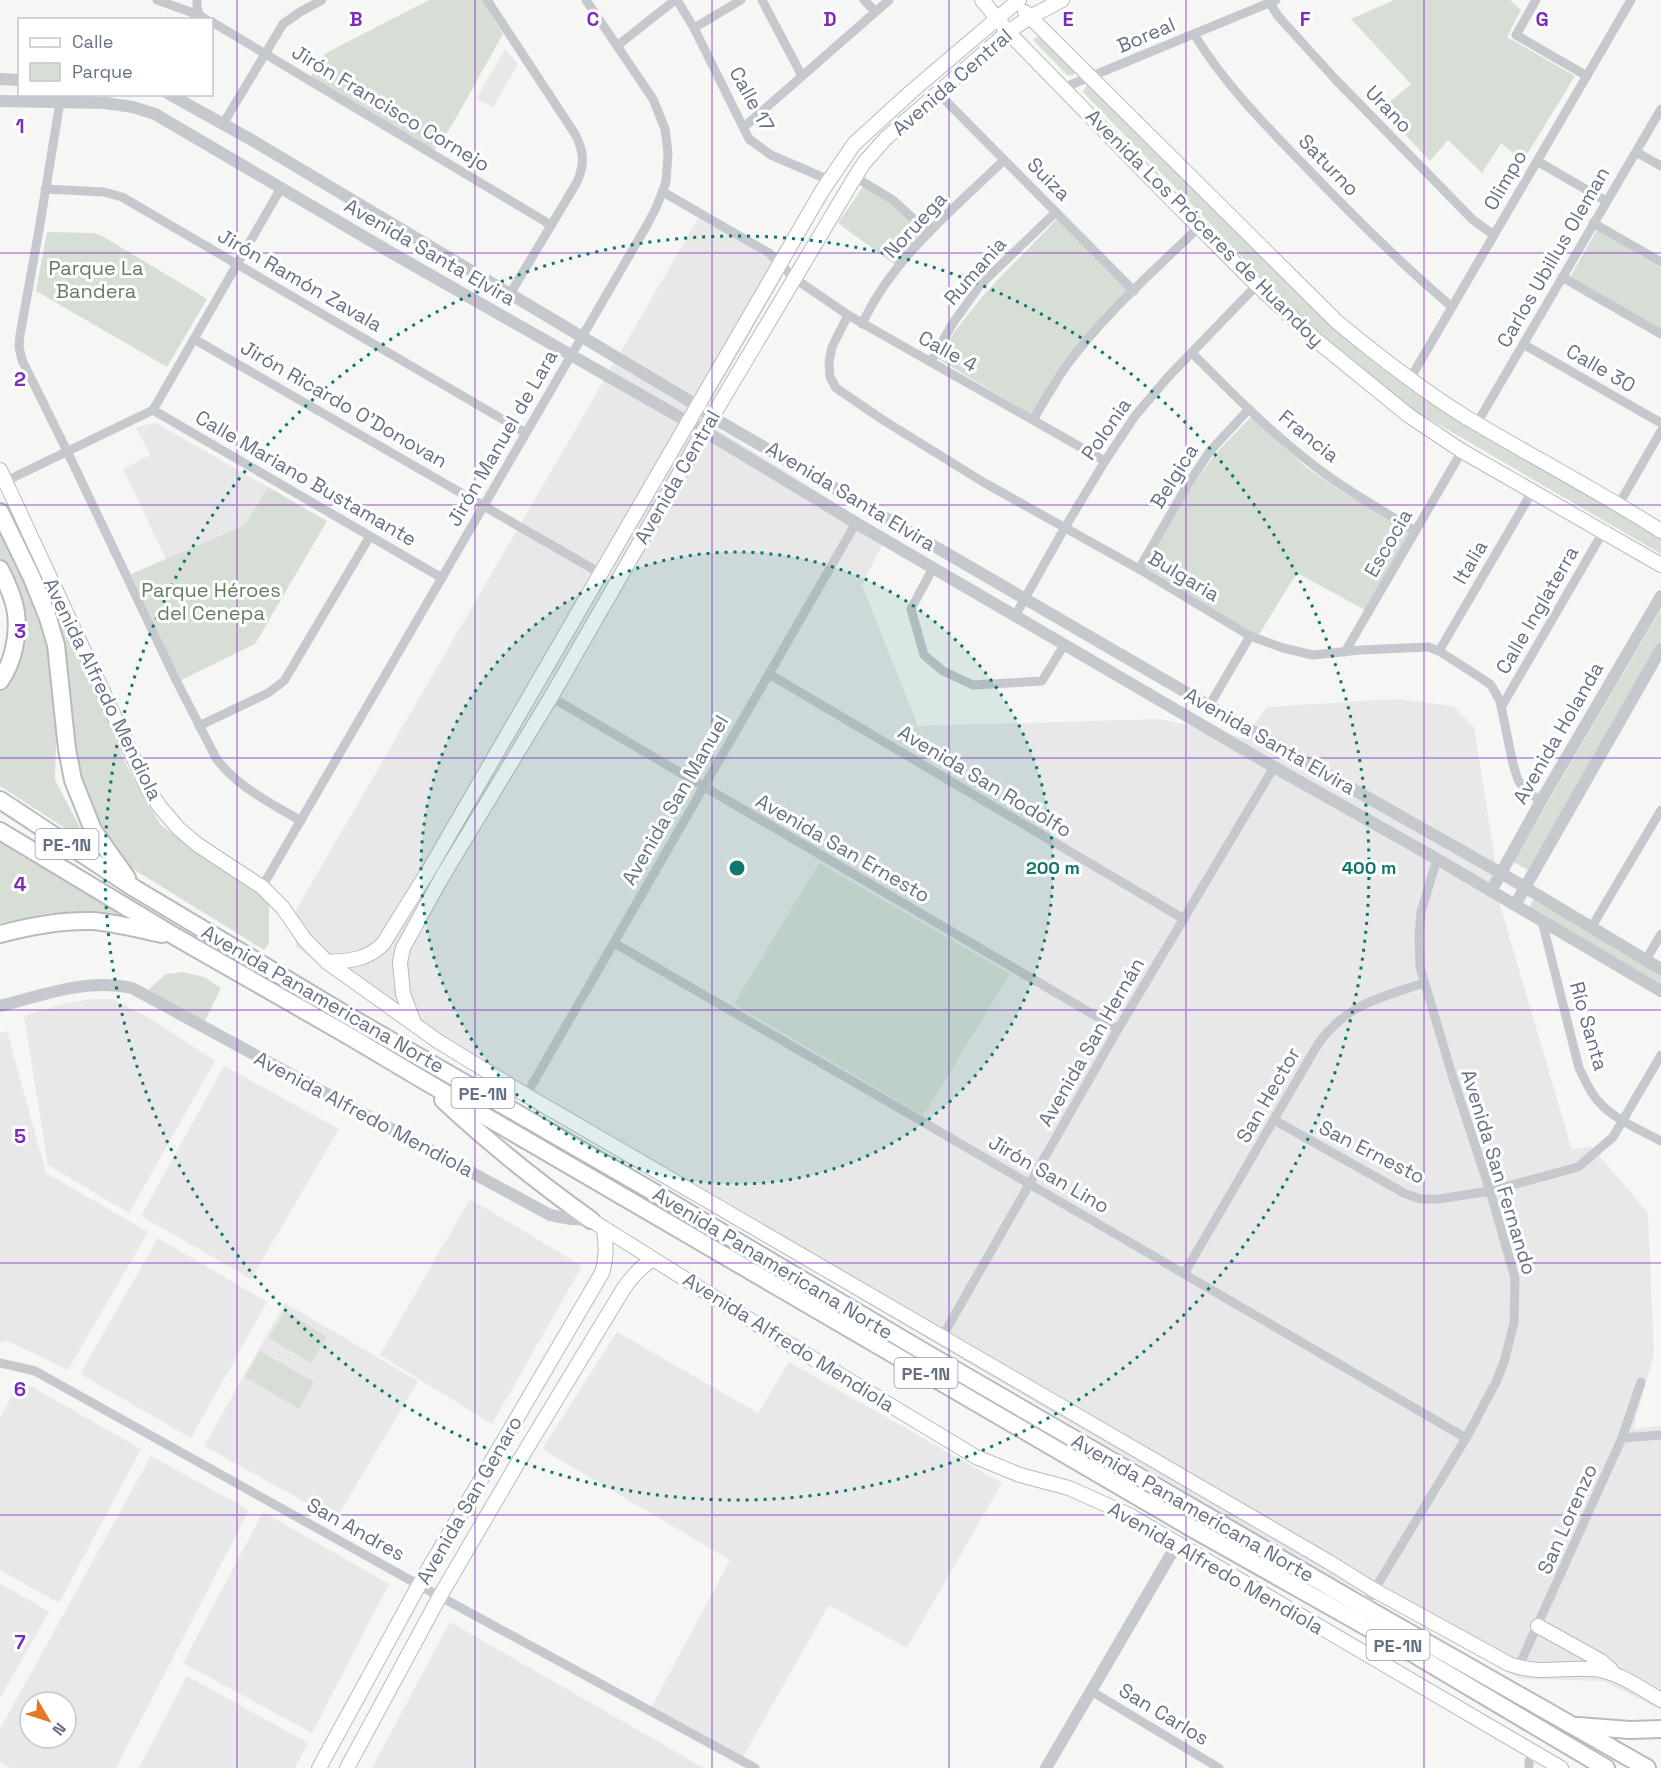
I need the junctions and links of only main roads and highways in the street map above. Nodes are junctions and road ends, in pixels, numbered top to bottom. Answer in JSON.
{"nodes":[{"id":1,"x":982,"y":0,"type":"edge"},
{"id":2,"x":1062,"y":0,"type":"edge"},
{"id":3,"x":1016,"y":1,"type":"edge"},
{"id":4,"x":1030,"y":17,"type":"junction"},
{"id":5,"x":998,"y":19,"type":"junction"},
{"id":6,"x":1008,"y":32,"type":"junction"},
{"id":7,"x":3,"y":476,"type":"edge"},
{"id":8,"x":0,"y":512,"type":"edge"},
{"id":9,"x":1661,"y":531,"type":"edge"},
{"id":10,"x":1661,"y":565,"type":"edge"},
{"id":11,"x":0,"y":568,"type":"edge"},
{"id":12,"x":0,"y":681,"type":"edge"},
{"id":13,"x":0,"y":800,"type":"edge"},
{"id":14,"x":0,"y":831,"type":"edge"},
{"id":15,"x":429,"y":870,"type":"junction"},
{"id":16,"x":442,"y":877,"type":"junction"},
{"id":17,"x":134,"y":888,"type":"junction"},
{"id":18,"x":0,"y":934,"type":"edge"},
{"id":19,"x":176,"y":937,"type":"junction"},
{"id":20,"x":327,"y":962,"type":"junction"},
{"id":21,"x":414,"y":1024,"type":"junction"},
{"id":22,"x":423,"y":1080,"type":"junction"},
{"id":23,"x":598,"y":1225,"type":"junction"},
{"id":24,"x":653,"y":1259,"type":"junction"},
{"id":25,"x":510,"y":1429,"type":"junction"},
{"id":26,"x":531,"y":1442,"type":"junction"},
{"id":27,"x":1538,"y":1626,"type":"road end"},
{"id":28,"x":1620,"y":1676,"type":"junction"},
{"id":29,"x":1661,"y":1700,"type":"edge"},
{"id":30,"x":1574,"y":1725,"type":"junction"},
{"id":31,"x":1661,"y":1729,"type":"edge"},
{"id":32,"x":319,"y":1768,"type":"edge"},
{"id":33,"x":347,"y":1768,"type":"edge"},
{"id":34,"x":1561,"y":1768,"type":"edge"},
{"id":35,"x":1606,"y":1768,"type":"edge"},
{"id":36,"x":1647,"y":1768,"type":"edge"}],
"edges":[{"from":1,"to":5,"type":"main road","name":"Avenida Los Próceres de Huandoy"},
{"from":2,"to":4,"type":"main road","name":"Avenida Central"},
{"from":3,"to":4,"type":"main road","name":"Avenida Los Próceres de Huandoy"},
{"from":3,"to":5,"type":"main road","name":"Avenida Central"},
{"from":4,"to":6,"type":"main road","name":"Avenida Central"},
{"from":4,"to":9,"type":"main road","name":"Avenida Los Próceres de Huandoy"},
{"from":5,"to":6,"type":"main road","name":"Avenida Los Próceres de Huandoy"},
{"from":5,"to":15,"type":"main road","name":"Avenida Central"},
{"from":6,"to":10,"type":"main road","name":"Avenida Los Próceres de Huandoy"},
{"from":6,"to":16,"type":"main road","name":"Avenida Central"},
{"from":7,"to":20,"type":"main road","name":"Avenida Alfredo Mendiola"},
{"from":8,"to":17,"type":"highway"},
{"from":11,"to":12,"type":"highway"},
{"from":13,"to":17,"type":"highway","name":"Avenida Panamericana Norte","number":"PE-1N"},
{"from":14,"to":19,"type":"highway","name":"Avenida Panamericana Norte","number":"PE-1N"},
{"from":15,"to":16,"type":"main road"},
{"from":15,"to":20,"type":"main road","name":"Avenida Central"},
{"from":16,"to":21,"type":"main road","name":"Avenida Central"},
{"from":17,"to":30,"type":"highway","name":"Avenida Panamericana Norte","number":"PE-1N"},
{"from":18,"to":19,"type":"highway"},
{"from":19,"to":22,"type":"highway","name":"Avenida Panamericana Norte","number":"PE-1N"},
{"from":20,"to":21,"type":"main road","name":"Avenida Alfredo Mendiola"},
{"from":21,"to":28,"type":"main road","name":"Avenida Alfredo Mendiola"},
{"from":22,"to":23,"type":"highway"},
{"from":22,"to":35,"type":"highway","name":"Avenida Panamericana Norte","number":"PE-1N"},
{"from":23,"to":24,"type":"main road","name":"Avenida Alfredo Mendiola"},
{"from":23,"to":25,"type":"main road","name":"Avenida San Genaro"},
{"from":24,"to":26,"type":"main road","name":"Avenida San Genaro"},
{"from":24,"to":34,"type":"main road","name":"Avenida Alfredo Mendiola"},
{"from":25,"to":26,"type":"main road"},
{"from":25,"to":32,"type":"main road","name":"Avenida San Genaro"},
{"from":26,"to":33,"type":"main road","name":"Avenida San Genaro"},
{"from":27,"to":28,"type":"main road"},
{"from":28,"to":29,"type":"main road","name":"Avenida Alfredo Mendiola"},
{"from":30,"to":31,"type":"highway"},
{"from":30,"to":36,"type":"highway","name":"Avenida Panamericana Norte","number":"PE-1N"}]}
